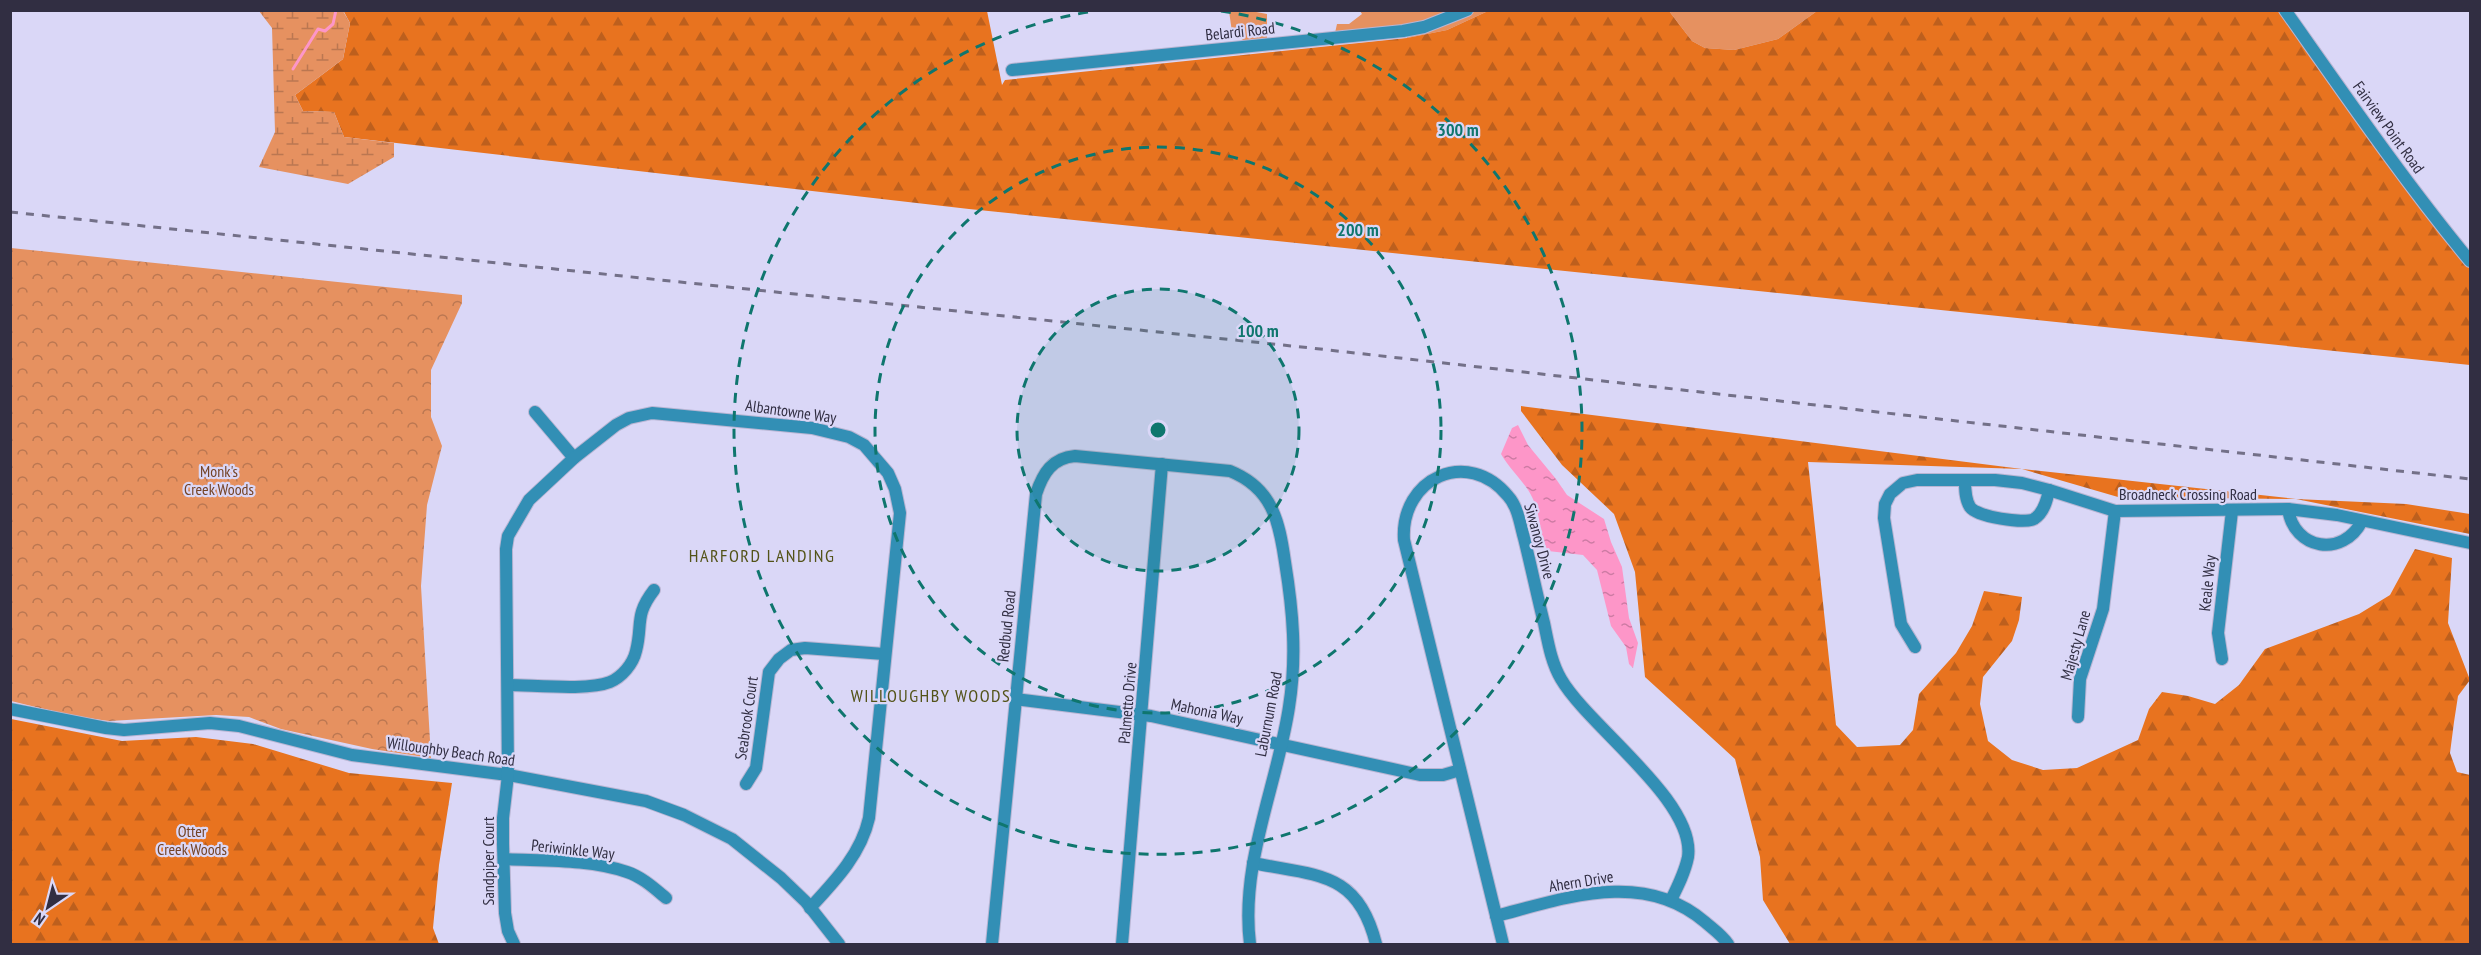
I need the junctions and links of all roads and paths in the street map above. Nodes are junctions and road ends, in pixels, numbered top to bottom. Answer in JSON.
{"nodes":[{"id":1,"x":1467,"y":10,"type":"edge"},
{"id":2,"x":2285,"y":10,"type":"edge"},
{"id":3,"x":1012,"y":70,"type":"dead end"},
{"id":4,"x":2470,"y":261,"type":"edge"},
{"id":5,"x":534,"y":412,"type":"dead end"},
{"id":6,"x":574,"y":458,"type":"junction"},
{"id":7,"x":1162,"y":464,"type":"junction"},
{"id":8,"x":1965,"y":480,"type":"junction"},
{"id":9,"x":2049,"y":490,"type":"junction"},
{"id":10,"x":2288,"y":509,"type":"junction"},
{"id":11,"x":2115,"y":511,"type":"junction"},
{"id":12,"x":2232,"y":511,"type":"junction"},
{"id":13,"x":2362,"y":521,"type":"junction"},
{"id":14,"x":2470,"y":543,"type":"edge"},
{"id":15,"x":654,"y":590,"type":"dead end"},
{"id":16,"x":1915,"y":648,"type":"dead end"},
{"id":17,"x":884,"y":654,"type":"junction"},
{"id":18,"x":2222,"y":659,"type":"dead end"},
{"id":19,"x":508,"y":685,"type":"junction"},
{"id":20,"x":1016,"y":699,"type":"junction"},
{"id":21,"x":10,"y":709,"type":"edge"},
{"id":22,"x":1142,"y":715,"type":"junction"},
{"id":23,"x":2078,"y":717,"type":"dead end"},
{"id":24,"x":1280,"y":743,"type":"junction"},
{"id":25,"x":1460,"y":770,"type":"junction"},
{"id":26,"x":508,"y":775,"type":"junction"},
{"id":27,"x":746,"y":784,"type":"dead end"},
{"id":28,"x":504,"y":859,"type":"junction"},
{"id":29,"x":1253,"y":863,"type":"junction"},
{"id":30,"x":666,"y":898,"type":"dead end"},
{"id":31,"x":1671,"y":900,"type":"junction"},
{"id":32,"x":810,"y":908,"type":"junction"},
{"id":33,"x":1496,"y":916,"type":"junction"},
{"id":34,"x":514,"y":945,"type":"edge"},
{"id":35,"x":839,"y":945,"type":"edge"},
{"id":36,"x":992,"y":945,"type":"edge"},
{"id":37,"x":1122,"y":945,"type":"edge"},
{"id":38,"x":1251,"y":945,"type":"edge"},
{"id":39,"x":1376,"y":945,"type":"edge"},
{"id":40,"x":1503,"y":945,"type":"edge"},
{"id":41,"x":1728,"y":945,"type":"edge"}],
"edges":[{"from":1,"to":3,"type":"street","name":"Belardi Road"},
{"from":2,"to":4,"type":"street","name":"Fairview Point Road"},
{"from":5,"to":6,"type":"street"},
{"from":6,"to":17,"type":"street","name":"Albantowne Way"},
{"from":6,"to":19,"type":"street","name":"Albantowne Way"},
{"from":7,"to":20,"type":"street","name":"Redbud Road"},
{"from":7,"to":22,"type":"street","name":"Palmetto Drive"},
{"from":7,"to":24,"type":"street","name":"Laburnum Road"},
{"from":8,"to":9,"type":"street","name":"Broadneck Crossing Road"},
{"from":8,"to":9,"type":"street"},
{"from":8,"to":16,"type":"street","name":"Broadneck Crossing Road"},
{"from":9,"to":11,"type":"street","name":"Broadneck Crossing Road"},
{"from":10,"to":12,"type":"street","name":"Broadneck Crossing Road"},
{"from":10,"to":13,"type":"street","name":"Broadneck Crossing Road"},
{"from":10,"to":13,"type":"street"},
{"from":11,"to":12,"type":"street","name":"Broadneck Crossing Road"},
{"from":11,"to":23,"type":"street","name":"Majesty Lane"},
{"from":12,"to":18,"type":"street","name":"Keale Way"},
{"from":13,"to":14,"type":"street","name":"Broadneck Crossing Road"},
{"from":15,"to":19,"type":"street"},
{"from":17,"to":27,"type":"street","name":"Seabrook Court"},
{"from":17,"to":32,"type":"street","name":"Albantowne Way"},
{"from":19,"to":26,"type":"street","name":"Albantowne Way"},
{"from":20,"to":22,"type":"street","name":"Mahonia Way"},
{"from":20,"to":36,"type":"street","name":"Redbud Road"},
{"from":21,"to":26,"type":"street","name":"Willoughby Beach Road"},
{"from":22,"to":24,"type":"street","name":"Mahonia Way"},
{"from":22,"to":37,"type":"street","name":"Palmetto Drive"},
{"from":24,"to":25,"type":"street","name":"Mahonia Way"},
{"from":24,"to":29,"type":"street","name":"Laburnum Road"},
{"from":25,"to":31,"type":"street","name":"Siwanoy Drive"},
{"from":25,"to":33,"type":"street","name":"Siwanoy Drive"},
{"from":26,"to":28,"type":"street","name":"Sandpiper Court"},
{"from":26,"to":32,"type":"street","name":"Willoughby Beach Road"},
{"from":28,"to":30,"type":"street","name":"Periwinkle Way"},
{"from":28,"to":34,"type":"street","name":"Sandpiper Court"},
{"from":29,"to":38,"type":"street","name":"Laburnum Road"},
{"from":29,"to":39,"type":"street"},
{"from":31,"to":33,"type":"street","name":"Ahern Drive"},
{"from":31,"to":41,"type":"street","name":"Ahern Drive"},
{"from":32,"to":35,"type":"street","name":"Willoughby Beach Road"},
{"from":33,"to":40,"type":"street","name":"Siwanoy Drive"}]}
